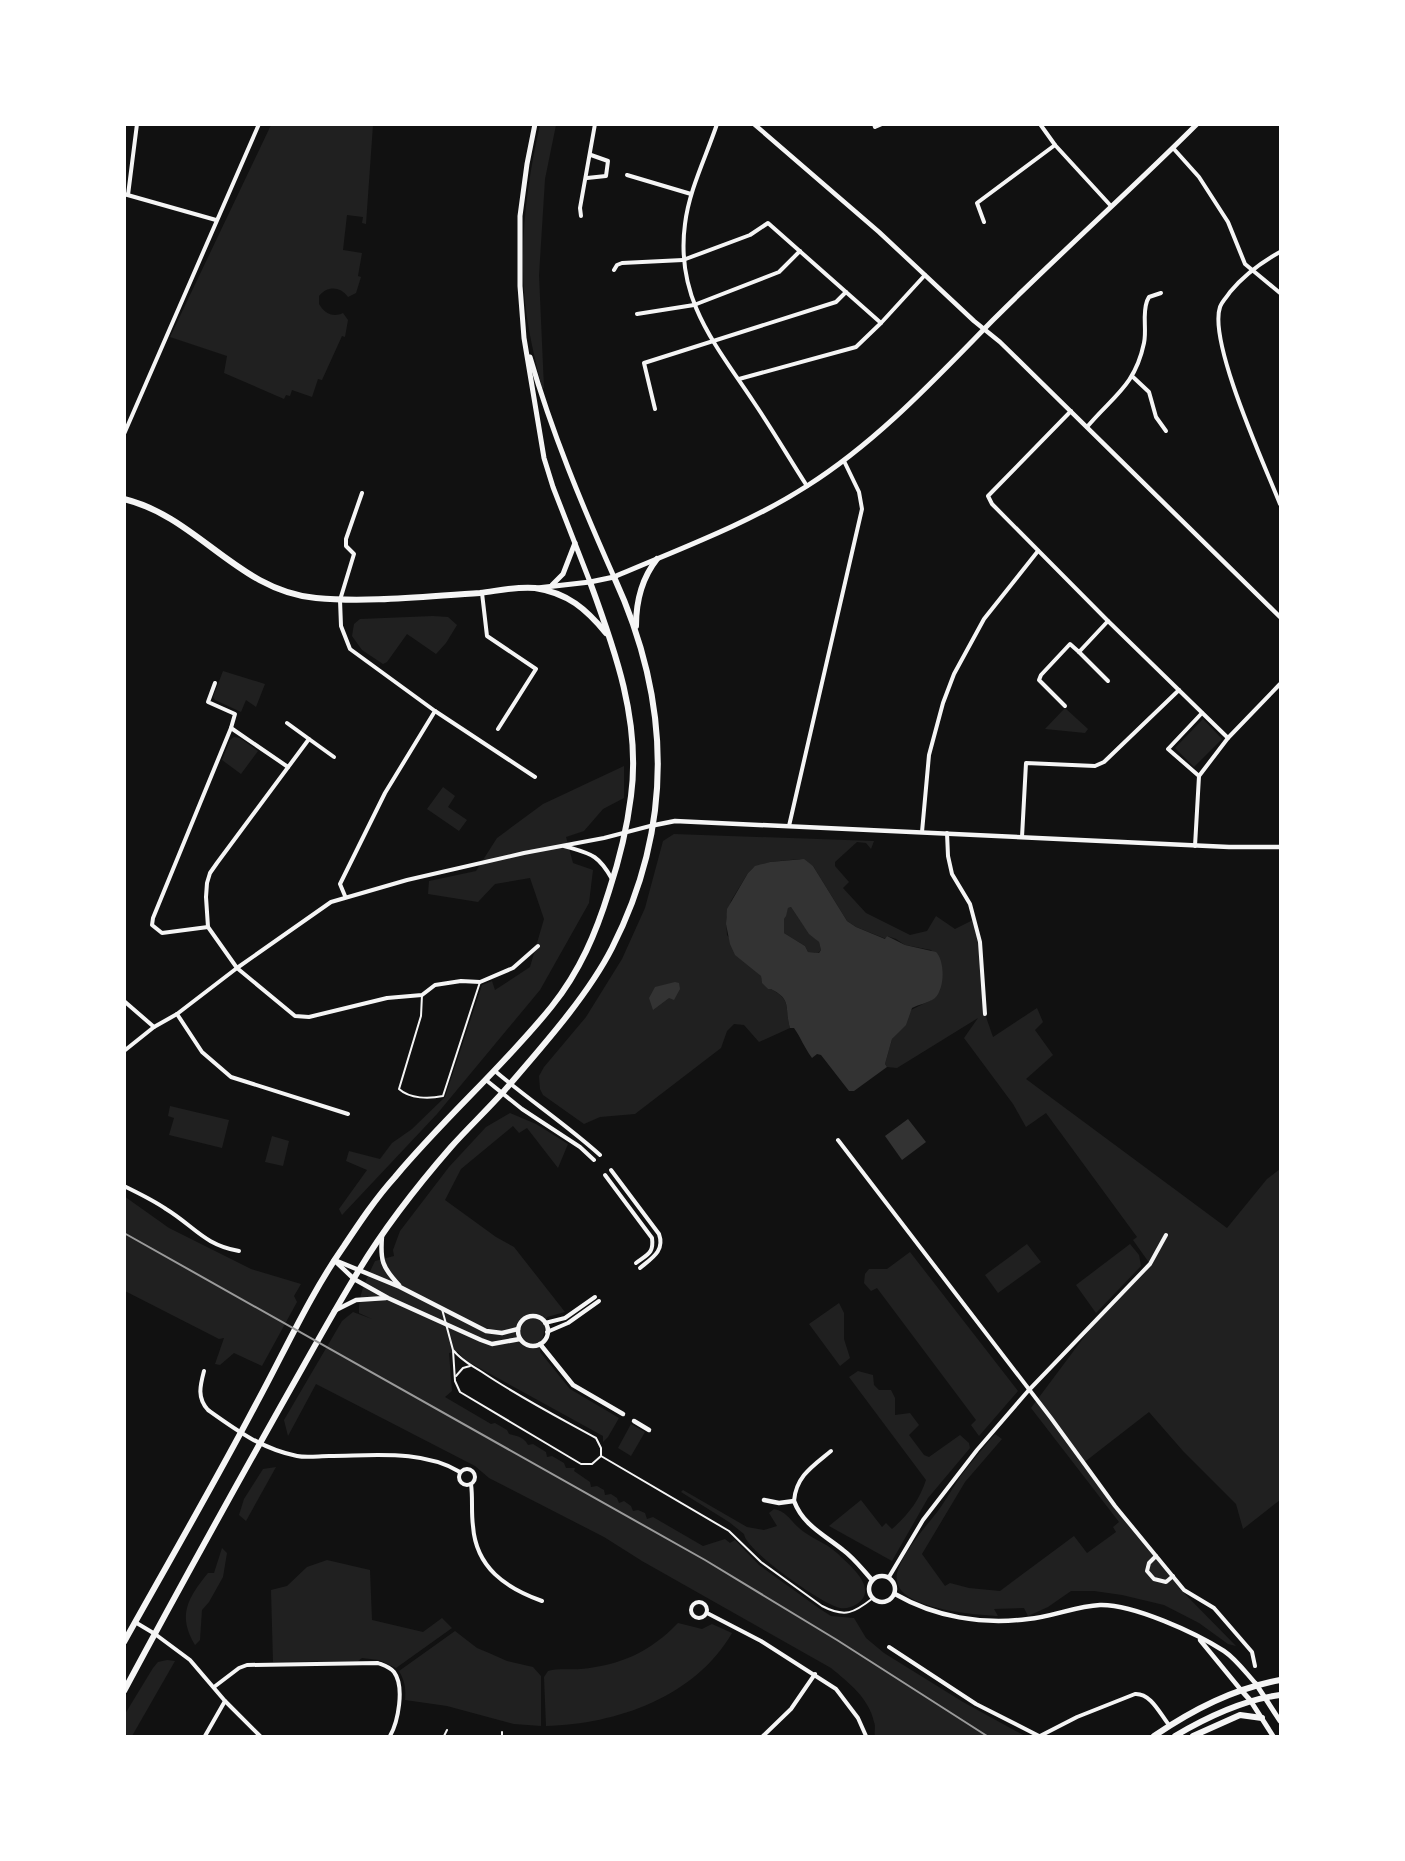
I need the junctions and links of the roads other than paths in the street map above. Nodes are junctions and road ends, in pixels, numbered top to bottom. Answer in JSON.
{"nodes":[{"id":1,"x":137,"y":124,"type":"edge"},
{"id":2,"x":260,"y":124,"type":"edge"},
{"id":3,"x":535,"y":124,"type":"edge"},
{"id":4,"x":595,"y":124,"type":"edge"},
{"id":5,"x":717,"y":124,"type":"edge"},
{"id":6,"x":754,"y":124,"type":"edge"},
{"id":7,"x":874,"y":124,"type":"edge"},
{"id":8,"x":882,"y":124,"type":"edge"},
{"id":9,"x":1040,"y":124,"type":"edge"},
{"id":10,"x":1197,"y":124,"type":"edge"},
{"id":11,"x":1055,"y":145,"type":"junction"},
{"id":12,"x":1173,"y":148,"type":"junction"},
{"id":13,"x":591,"y":155,"type":"junction"},
{"id":14,"x":627,"y":175,"type":"dead end"},
{"id":15,"x":586,"y":178,"type":"junction"},
{"id":16,"x":126,"y":194,"type":"edge"},
{"id":17,"x":691,"y":194,"type":"junction"},
{"id":18,"x":1112,"y":206,"type":"junction"},
{"id":19,"x":581,"y":216,"type":"dead end"},
{"id":20,"x":216,"y":220,"type":"junction"},
{"id":21,"x":984,"y":222,"type":"dead end"},
{"id":22,"x":800,"y":251,"type":"junction"},
{"id":23,"x":1281,"y":252,"type":"edge"},
{"id":24,"x":683,"y":260,"type":"junction"},
{"id":25,"x":1252,"y":269,"type":"junction"},
{"id":26,"x":614,"y":270,"type":"dead end"},
{"id":27,"x":925,"y":275,"type":"junction"},
{"id":28,"x":846,"y":292,"type":"junction"},
{"id":29,"x":1161,"y":293,"type":"dead end"},
{"id":30,"x":1281,"y":293,"type":"edge"},
{"id":31,"x":694,"y":305,"type":"junction"},
{"id":32,"x":637,"y":314,"type":"dead end"},
{"id":33,"x":881,"y":323,"type":"junction"},
{"id":34,"x":984,"y":329,"type":"junction"},
{"id":35,"x":524,"y":338,"type":"junction"},
{"id":36,"x":714,"y":342,"type":"junction"},
{"id":37,"x":1133,"y":377,"type":"junction"},
{"id":38,"x":739,"y":380,"type":"junction"},
{"id":39,"x":656,"y":409,"type":"dead end"},
{"id":40,"x":1071,"y":411,"type":"junction"},
{"id":41,"x":1088,"y":427,"type":"junction"},
{"id":42,"x":1166,"y":431,"type":"dead end"},
{"id":43,"x":124,"y":434,"type":"edge"},
{"id":44,"x":844,"y":461,"type":"junction"},
{"id":45,"x":807,"y":486,"type":"junction"},
{"id":46,"x":362,"y":493,"type":"dead end"},
{"id":47,"x":124,"y":500,"type":"edge"},
{"id":48,"x":1281,"y":504,"type":"edge"},
{"id":49,"x":575,"y":543,"type":"junction"},
{"id":50,"x":1038,"y":551,"type":"junction"},
{"id":51,"x":657,"y":559,"type":"junction"},
{"id":52,"x":614,"y":577,"type":"junction"},
{"id":53,"x":590,"y":582,"type":"junction"},
{"id":54,"x":552,"y":586,"type":"junction"},
{"id":55,"x":534,"y":588,"type":"junction"},
{"id":56,"x":482,"y":593,"type":"junction"},
{"id":57,"x":340,"y":600,"type":"junction"},
{"id":58,"x":1281,"y":617,"type":"edge"},
{"id":59,"x":1108,"y":621,"type":"junction"},
{"id":60,"x":635,"y":629,"type":"junction"},
{"id":61,"x":610,"y":638,"type":"junction"},
{"id":62,"x":1079,"y":652,"type":"junction"},
{"id":63,"x":1108,"y":681,"type":"dead end"},
{"id":64,"x":215,"y":683,"type":"dead end"},
{"id":65,"x":1281,"y":684,"type":"edge"},
{"id":66,"x":1179,"y":690,"type":"junction"},
{"id":67,"x":1065,"y":706,"type":"dead end"},
{"id":68,"x":435,"y":711,"type":"junction"},
{"id":69,"x":1202,"y":713,"type":"junction"},
{"id":70,"x":287,"y":723,"type":"dead end"},
{"id":71,"x":231,"y":728,"type":"junction"},
{"id":72,"x":498,"y":729,"type":"dead end"},
{"id":73,"x":1228,"y":738,"type":"junction"},
{"id":74,"x":309,"y":739,"type":"junction"},
{"id":75,"x":334,"y":757,"type":"dead end"},
{"id":76,"x":288,"y":767,"type":"junction"},
{"id":77,"x":1198,"y":776,"type":"junction"},
{"id":78,"x":535,"y":777,"type":"dead end"},
{"id":79,"x":655,"y":825,"type":"junction"},
{"id":80,"x":789,"y":826,"type":"junction"},
{"id":81,"x":625,"y":832,"type":"junction"},
{"id":82,"x":922,"y":832,"type":"junction"},
{"id":83,"x":947,"y":833,"type":"junction"},
{"id":84,"x":1022,"y":837,"type":"junction"},
{"id":85,"x":563,"y":846,"type":"junction"},
{"id":86,"x":1195,"y":846,"type":"junction"},
{"id":87,"x":1281,"y":847,"type":"edge"},
{"id":88,"x":613,"y":880,"type":"junction"},
{"id":89,"x":345,"y":896,"type":"junction"},
{"id":90,"x":208,"y":927,"type":"junction"},
{"id":91,"x":538,"y":946,"type":"dead end"},
{"id":92,"x":237,"y":968,"type":"junction"},
{"id":93,"x":480,"y":982,"type":"junction"},
{"id":94,"x":422,"y":995,"type":"junction"},
{"id":95,"x":124,"y":1001,"type":"edge"},
{"id":96,"x":177,"y":1014,"type":"junction"},
{"id":97,"x":985,"y":1014,"type":"dead end"},
{"id":98,"x":154,"y":1027,"type":"junction"},
{"id":99,"x":124,"y":1051,"type":"edge"},
{"id":100,"x":495,"y":1071,"type":"junction"},
{"id":101,"x":486,"y":1080,"type":"junction"},
{"id":102,"x":510,"y":1084,"type":"junction"},
{"id":103,"x":502,"y":1093,"type":"junction"},
{"id":104,"x":348,"y":1114,"type":"dead end"},
{"id":105,"x":838,"y":1140,"type":"dead end"},
{"id":106,"x":600,"y":1155,"type":"dead end"},
{"id":107,"x":594,"y":1160,"type":"dead end"},
{"id":108,"x":611,"y":1170,"type":"dead end"},
{"id":109,"x":604,"y":1174,"type":"dead end"},
{"id":110,"x":124,"y":1186,"type":"edge"},
{"id":111,"x":1166,"y":1235,"type":"dead end"},
{"id":112,"x":382,"y":1236,"type":"junction"},
{"id":113,"x":239,"y":1251,"type":"dead end"},
{"id":114,"x":334,"y":1260,"type":"junction"},
{"id":115,"x":636,"y":1263,"type":"dead end"},
{"id":116,"x":640,"y":1268,"type":"dead end"},
{"id":117,"x":359,"y":1269,"type":"junction"},
{"id":118,"x":354,"y":1279,"type":"junction"},
{"id":119,"x":400,"y":1287,"type":"junction"},
{"id":120,"x":595,"y":1296,"type":"dead end"},
{"id":121,"x":388,"y":1298,"type":"junction"},
{"id":122,"x":599,"y":1301,"type":"dead end"},
{"id":123,"x":441,"y":1306,"type":"junction"},
{"id":124,"x":334,"y":1311,"type":"junction"},
{"id":125,"x":446,"y":1323,"type":"junction"},
{"id":126,"x":545,"y":1323,"type":"junction"},
{"id":127,"x":518,"y":1329,"type":"junction"},
{"id":128,"x":548,"y":1332,"type":"junction"},
{"id":129,"x":520,"y":1339,"type":"junction"},
{"id":130,"x":540,"y":1344,"type":"junction"},
{"id":131,"x":453,"y":1350,"type":"junction"},
{"id":132,"x":470,"y":1366,"type":"junction"},
{"id":133,"x":204,"y":1371,"type":"dead end"},
{"id":134,"x":456,"y":1376,"type":"junction"},
{"id":135,"x":1028,"y":1391,"type":"junction"},
{"id":136,"x":623,"y":1414,"type":"dead end"},
{"id":137,"x":634,"y":1421,"type":"dead end"},
{"id":138,"x":649,"y":1430,"type":"dead end"},
{"id":139,"x":240,"y":1433,"type":"junction"},
{"id":140,"x":259,"y":1444,"type":"junction"},
{"id":141,"x":831,"y":1451,"type":"dead end"},
{"id":142,"x":601,"y":1456,"type":"junction"},
{"id":143,"x":460,"y":1472,"type":"junction"},
{"id":144,"x":471,"y":1484,"type":"junction"},
{"id":145,"x":764,"y":1500,"type":"dead end"},
{"id":146,"x":794,"y":1501,"type":"junction"},
{"id":147,"x":1156,"y":1556,"type":"junction"},
{"id":148,"x":1173,"y":1576,"type":"junction"},
{"id":149,"x":889,"y":1577,"type":"junction"},
{"id":150,"x":872,"y":1580,"type":"junction"},
{"id":151,"x":895,"y":1594,"type":"junction"},
{"id":152,"x":873,"y":1598,"type":"junction"},
{"id":153,"x":542,"y":1601,"type":"dead end"},
{"id":154,"x":707,"y":1613,"type":"junction"},
{"id":155,"x":135,"y":1622,"type":"junction"},
{"id":156,"x":155,"y":1634,"type":"junction"},
{"id":157,"x":1198,"y":1638,"type":"junction"},
{"id":158,"x":124,"y":1642,"type":"edge"},
{"id":159,"x":889,"y":1647,"type":"dead end"},
{"id":160,"x":1256,"y":1666,"type":"dead end"},
{"id":161,"x":815,"y":1674,"type":"junction"},
{"id":162,"x":1281,"y":1680,"type":"edge"},
{"id":163,"x":1256,"y":1684,"type":"junction"},
{"id":164,"x":214,"y":1687,"type":"junction"},
{"id":165,"x":1241,"y":1690,"type":"junction"},
{"id":166,"x":124,"y":1691,"type":"edge"},
{"id":167,"x":1281,"y":1695,"type":"edge"},
{"id":168,"x":1266,"y":1697,"type":"junction"},
{"id":169,"x":1251,"y":1700,"type":"junction"},
{"id":170,"x":225,"y":1701,"type":"junction"},
{"id":171,"x":1262,"y":1718,"type":"junction"},
{"id":172,"x":1281,"y":1721,"type":"edge"},
{"id":173,"x":1169,"y":1725,"type":"junction"},
{"id":174,"x":447,"y":1730,"type":"dead end"},
{"id":175,"x":1040,"y":1736,"type":"edge"},
{"id":176,"x":205,"y":1737,"type":"edge"},
{"id":177,"x":260,"y":1737,"type":"edge"},
{"id":178,"x":390,"y":1737,"type":"edge"},
{"id":179,"x":444,"y":1737,"type":"edge"},
{"id":180,"x":763,"y":1737,"type":"edge"},
{"id":181,"x":866,"y":1737,"type":"edge"},
{"id":182,"x":1154,"y":1737,"type":"edge"},
{"id":183,"x":1174,"y":1737,"type":"edge"},
{"id":184,"x":1193,"y":1737,"type":"edge"},
{"id":185,"x":1273,"y":1737,"type":"edge"}],
"edges":[{"from":1,"to":16,"type":"street"},
{"from":2,"to":20,"type":"street"},
{"from":3,"to":35,"type":"main road"},
{"from":4,"to":13,"type":"street"},
{"from":5,"to":17,"type":"street"},
{"from":6,"to":27,"type":"street"},
{"from":7,"to":8,"type":"street"},
{"from":9,"to":11,"type":"street"},
{"from":10,"to":12,"type":"main road"},
{"from":11,"to":18,"type":"street"},
{"from":11,"to":21,"type":"street"},
{"from":12,"to":18,"type":"main road"},
{"from":12,"to":25,"type":"street"},
{"from":13,"to":15,"type":"street"},
{"from":13,"to":15,"type":"street"},
{"from":14,"to":17,"type":"street"},
{"from":15,"to":19,"type":"street"},
{"from":16,"to":20,"type":"street"},
{"from":17,"to":24,"type":"street"},
{"from":18,"to":34,"type":"main road"},
{"from":20,"to":43,"type":"street"},
{"from":22,"to":24,"type":"street"},
{"from":22,"to":28,"type":"street"},
{"from":22,"to":31,"type":"street"},
{"from":23,"to":25,"type":"street"},
{"from":24,"to":26,"type":"street"},
{"from":24,"to":31,"type":"street"},
{"from":25,"to":30,"type":"street"},
{"from":25,"to":48,"type":"street"},
{"from":27,"to":33,"type":"street"},
{"from":27,"to":34,"type":"street"},
{"from":28,"to":33,"type":"street"},
{"from":28,"to":36,"type":"street"},
{"from":29,"to":37,"type":"street"},
{"from":31,"to":32,"type":"street"},
{"from":31,"to":36,"type":"street"},
{"from":33,"to":38,"type":"street"},
{"from":34,"to":40,"type":"street"},
{"from":34,"to":44,"type":"main road"},
{"from":35,"to":49,"type":"main road"},
{"from":35,"to":52,"type":"main road"},
{"from":36,"to":38,"type":"street"},
{"from":36,"to":39,"type":"street"},
{"from":37,"to":41,"type":"street"},
{"from":37,"to":42,"type":"street"},
{"from":38,"to":45,"type":"street"},
{"from":40,"to":41,"type":"street"},
{"from":40,"to":50,"type":"street"},
{"from":41,"to":58,"type":"street"},
{"from":44,"to":45,"type":"main road"},
{"from":44,"to":80,"type":"street"},
{"from":45,"to":51,"type":"main road"},
{"from":46,"to":57,"type":"street"},
{"from":47,"to":57,"type":"main road"},
{"from":49,"to":53,"type":"main road"},
{"from":49,"to":54,"type":"main road"},
{"from":50,"to":59,"type":"street"},
{"from":50,"to":82,"type":"street"},
{"from":51,"to":52,"type":"main road"},
{"from":51,"to":60,"type":"main road"},
{"from":52,"to":53,"type":"main road"},
{"from":52,"to":60,"type":"main road"},
{"from":53,"to":54,"type":"main road"},
{"from":53,"to":61,"type":"main road"},
{"from":54,"to":55,"type":"main road"},
{"from":55,"to":56,"type":"main road"},
{"from":55,"to":61,"type":"main road"},
{"from":56,"to":57,"type":"main road"},
{"from":56,"to":72,"type":"street"},
{"from":57,"to":68,"type":"street"},
{"from":59,"to":62,"type":"street"},
{"from":59,"to":66,"type":"street"},
{"from":60,"to":79,"type":"main road"},
{"from":61,"to":81,"type":"main road"},
{"from":62,"to":63,"type":"street"},
{"from":62,"to":67,"type":"street"},
{"from":64,"to":71,"type":"street"},
{"from":65,"to":73,"type":"street"},
{"from":66,"to":69,"type":"street"},
{"from":66,"to":84,"type":"street"},
{"from":68,"to":78,"type":"street"},
{"from":68,"to":89,"type":"street"},
{"from":69,"to":73,"type":"street"},
{"from":69,"to":77,"type":"street"},
{"from":70,"to":74,"type":"street"},
{"from":71,"to":76,"type":"street"},
{"from":71,"to":90,"type":"street"},
{"from":73,"to":77,"type":"street"},
{"from":74,"to":75,"type":"street"},
{"from":74,"to":76,"type":"street"},
{"from":76,"to":90,"type":"street"},
{"from":77,"to":86,"type":"street"},
{"from":79,"to":80,"type":"street"},
{"from":79,"to":81,"type":"street"},
{"from":79,"to":102,"type":"main road"},
{"from":80,"to":82,"type":"street"},
{"from":81,"to":85,"type":"street"},
{"from":81,"to":88,"type":"main road"},
{"from":82,"to":83,"type":"street"},
{"from":83,"to":84,"type":"street"},
{"from":83,"to":97,"type":"street"},
{"from":84,"to":86,"type":"street"},
{"from":85,"to":88,"type":"street"},
{"from":85,"to":89,"type":"street"},
{"from":86,"to":87,"type":"street"},
{"from":88,"to":100,"type":"main road"},
{"from":89,"to":92,"type":"street"},
{"from":90,"to":92,"type":"street"},
{"from":91,"to":93,"type":"street"},
{"from":92,"to":94,"type":"street"},
{"from":92,"to":96,"type":"street"},
{"from":93,"to":94,"type":"street"},
{"from":93,"to":94,"type":"lane"},
{"from":95,"to":98,"type":"street"},
{"from":96,"to":98,"type":"street"},
{"from":96,"to":104,"type":"street"},
{"from":98,"to":99,"type":"street"},
{"from":100,"to":101,"type":"main road"},
{"from":100,"to":102,"type":"street"},
{"from":101,"to":103,"type":"street"},
{"from":101,"to":114,"type":"main road"},
{"from":102,"to":103,"type":"main road"},
{"from":102,"to":106,"type":"street"},
{"from":103,"to":107,"type":"street"},
{"from":103,"to":112,"type":"main road"},
{"from":105,"to":135,"type":"street"},
{"from":108,"to":116,"type":"street"},
{"from":109,"to":115,"type":"street"},
{"from":110,"to":113,"type":"street"},
{"from":111,"to":135,"type":"street"},
{"from":112,"to":117,"type":"main road"},
{"from":112,"to":119,"type":"street"},
{"from":114,"to":117,"type":"street"},
{"from":114,"to":118,"type":"street"},
{"from":114,"to":139,"type":"main road"},
{"from":117,"to":118,"type":"main road"},
{"from":117,"to":119,"type":"street"},
{"from":118,"to":121,"type":"street"},
{"from":118,"to":124,"type":"main road"},
{"from":119,"to":123,"type":"street"},
{"from":120,"to":126,"type":"street"},
{"from":121,"to":124,"type":"street"},
{"from":121,"to":125,"type":"street"},
{"from":122,"to":128,"type":"street"},
{"from":123,"to":125,"type":"lane"},
{"from":123,"to":127,"type":"street"},
{"from":124,"to":140,"type":"main road"},
{"from":125,"to":129,"type":"street"},
{"from":125,"to":131,"type":"lane"},
{"from":126,"to":127,"type":"street"},
{"from":126,"to":128,"type":"street"},
{"from":127,"to":129,"type":"street"},
{"from":128,"to":130,"type":"street"},
{"from":129,"to":130,"type":"street"},
{"from":130,"to":136,"type":"street"},
{"from":131,"to":132,"type":"lane"},
{"from":131,"to":134,"type":"lane"},
{"from":132,"to":134,"type":"lane"},
{"from":132,"to":142,"type":"lane"},
{"from":133,"to":139,"type":"street"},
{"from":134,"to":142,"type":"lane"},
{"from":135,"to":147,"type":"street"},
{"from":135,"to":149,"type":"street"},
{"from":137,"to":138,"type":"street"},
{"from":139,"to":140,"type":"street"},
{"from":139,"to":155,"type":"main road"},
{"from":140,"to":143,"type":"street"},
{"from":140,"to":156,"type":"main road"},
{"from":141,"to":146,"type":"street"},
{"from":142,"to":152,"type":"lane"},
{"from":143,"to":144,"type":"street"},
{"from":143,"to":144,"type":"street"},
{"from":144,"to":153,"type":"street"},
{"from":145,"to":146,"type":"street"},
{"from":146,"to":150,"type":"street"},
{"from":147,"to":148,"type":"street"},
{"from":147,"to":148,"type":"street"},
{"from":148,"to":160,"type":"street"},
{"from":149,"to":150,"type":"street"},
{"from":149,"to":151,"type":"street"},
{"from":150,"to":152,"type":"street"},
{"from":151,"to":152,"type":"street"},
{"from":151,"to":157,"type":"street"},
{"from":154,"to":154,"type":"street"},
{"from":154,"to":161,"type":"street"},
{"from":155,"to":156,"type":"street"},
{"from":155,"to":158,"type":"main road"},
{"from":156,"to":164,"type":"street"},
{"from":156,"to":166,"type":"main road"},
{"from":157,"to":163,"type":"street"},
{"from":157,"to":165,"type":"street"},
{"from":159,"to":175,"type":"street"},
{"from":161,"to":180,"type":"street"},
{"from":161,"to":181,"type":"street"},
{"from":162,"to":163,"type":"main road"},
{"from":163,"to":165,"type":"main road"},
{"from":163,"to":168,"type":"main road"},
{"from":164,"to":170,"type":"street"},
{"from":164,"to":178,"type":"street"},
{"from":165,"to":169,"type":"main road"},
{"from":165,"to":173,"type":"main road"},
{"from":167,"to":168,"type":"main road"},
{"from":168,"to":169,"type":"main road"},
{"from":168,"to":172,"type":"main road"},
{"from":169,"to":171,"type":"main road"},
{"from":169,"to":183,"type":"main road"},
{"from":170,"to":176,"type":"street"},
{"from":170,"to":177,"type":"street"},
{"from":171,"to":184,"type":"main road"},
{"from":171,"to":185,"type":"main road"},
{"from":173,"to":175,"type":"street"},
{"from":173,"to":182,"type":"main road"},
{"from":174,"to":179,"type":"lane"}]}
